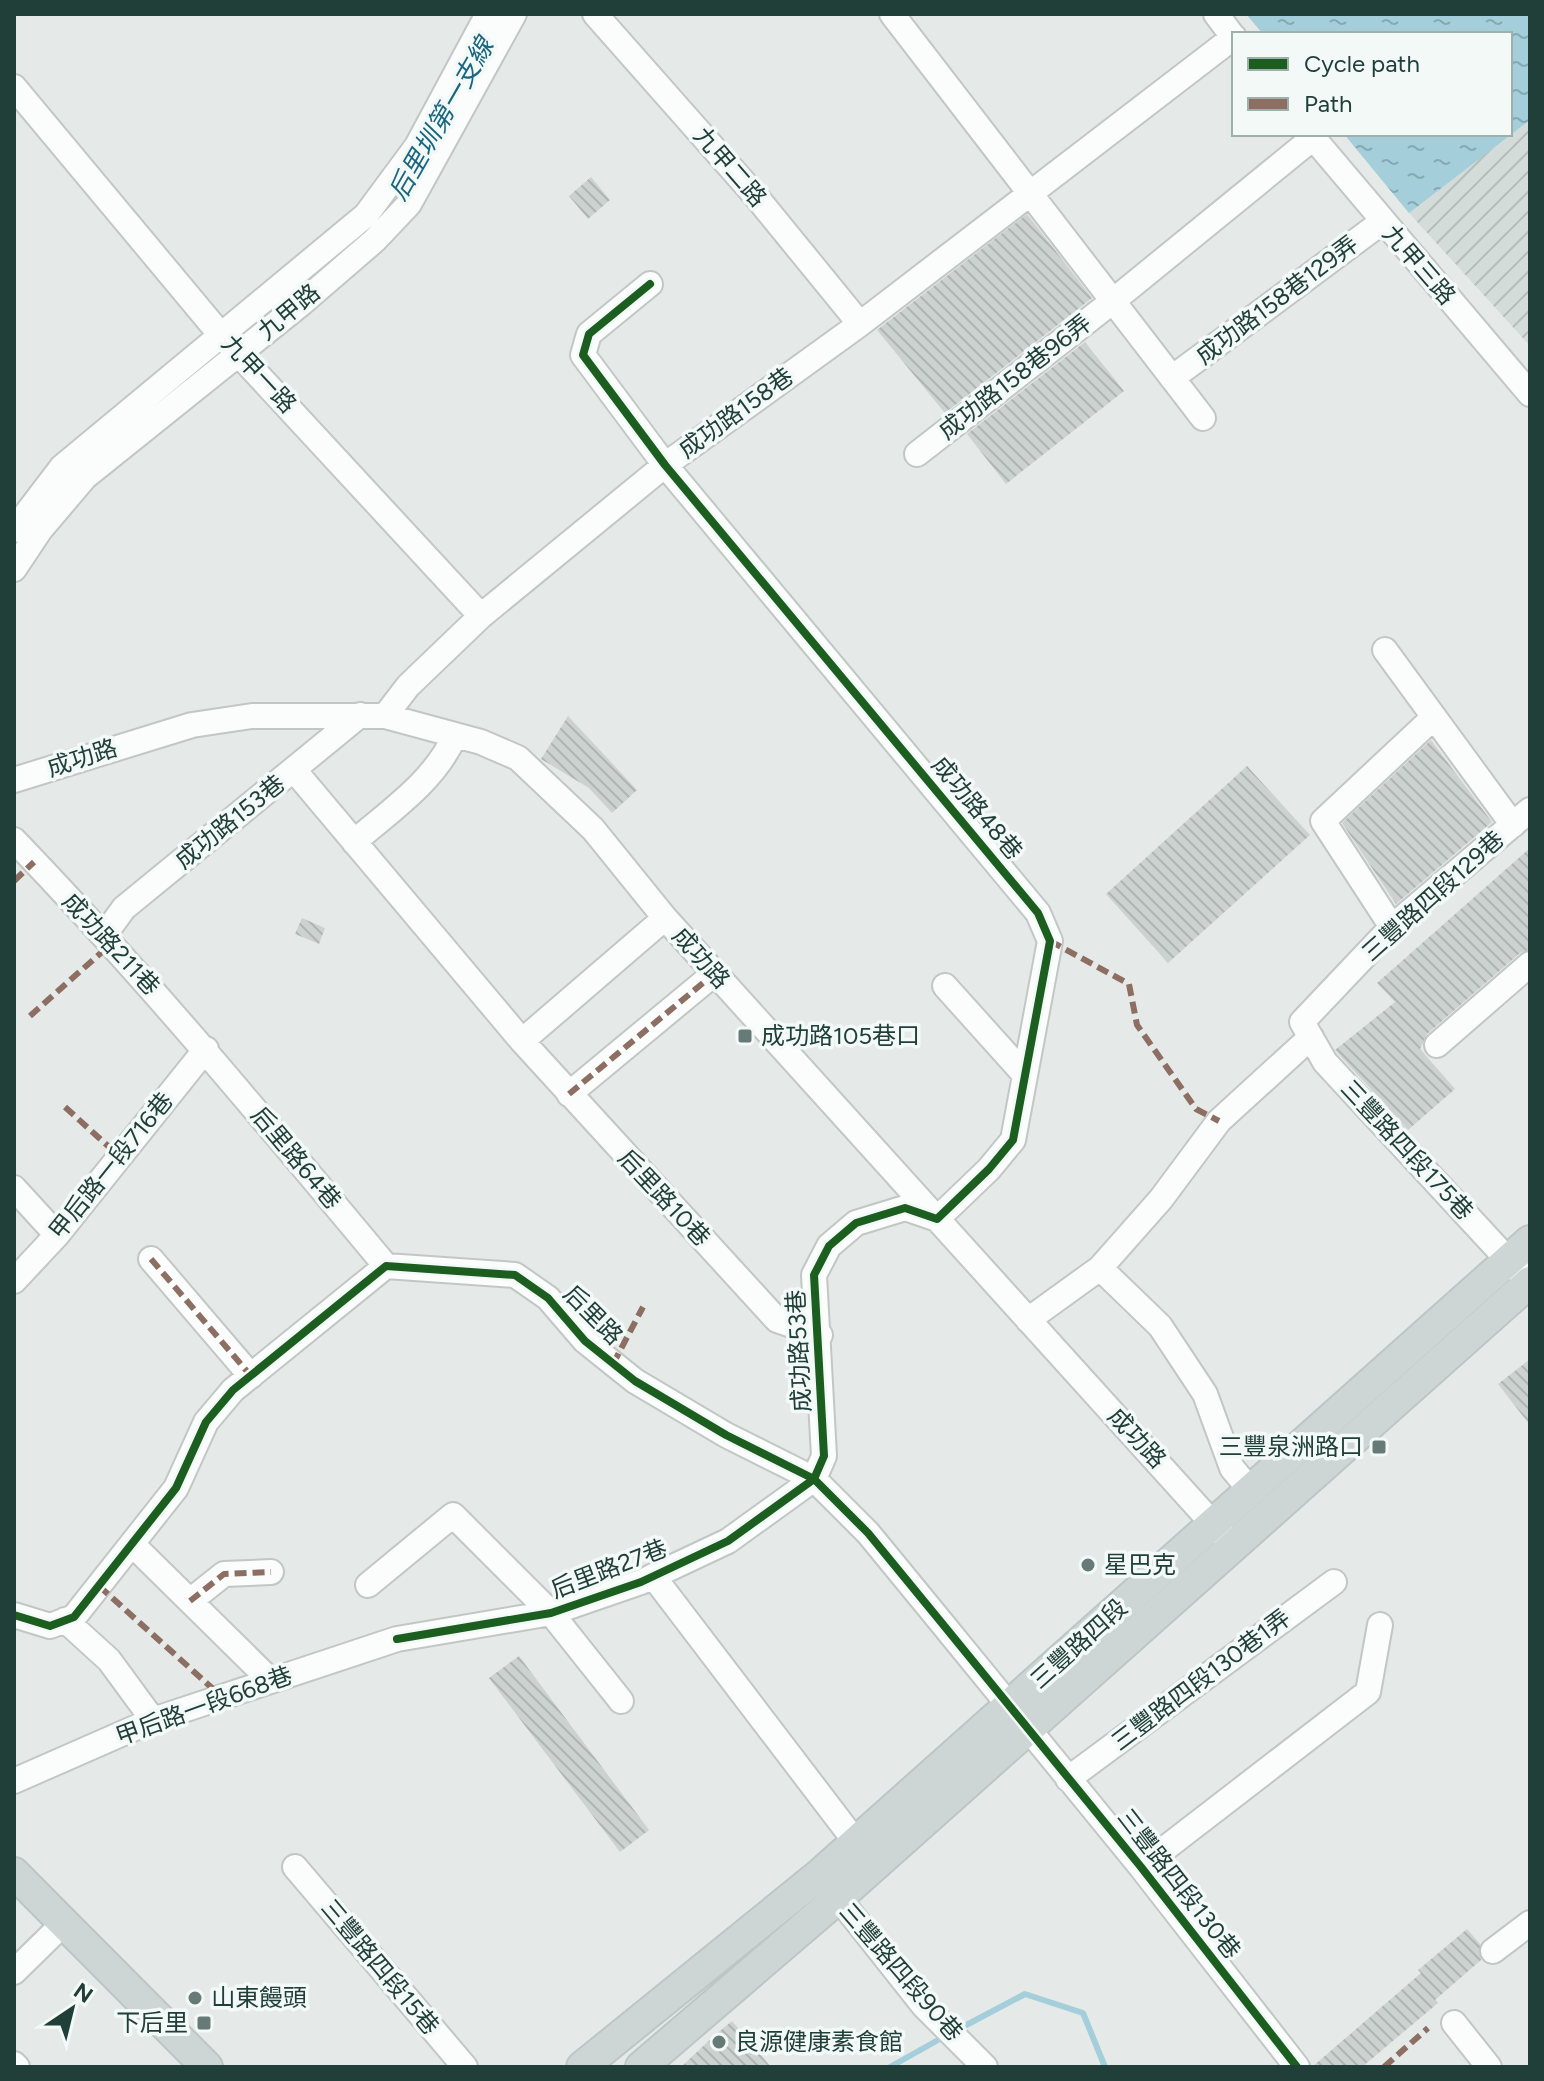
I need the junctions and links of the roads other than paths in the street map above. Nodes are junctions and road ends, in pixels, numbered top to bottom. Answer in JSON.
{"nodes":[{"id":1,"x":488,"y":14,"type":"edge"},
{"id":2,"x":514,"y":14,"type":"edge"},
{"id":3,"x":595,"y":14,"type":"edge"},
{"id":4,"x":892,"y":14,"type":"edge"},
{"id":5,"x":1216,"y":14,"type":"edge"},
{"id":6,"x":1232,"y":35,"type":"edge"},
{"id":7,"x":1232,"y":40,"type":"edge"},
{"id":8,"x":14,"y":87,"type":"edge"},
{"id":9,"x":1311,"y":136,"type":"edge"},
{"id":10,"x":1030,"y":191,"type":"junction"},
{"id":11,"x":1382,"y":222,"type":"junction"},
{"id":12,"x":650,"y":284,"type":"dead end"},
{"id":13,"x":1113,"y":301,"type":"junction"},
{"id":14,"x":860,"y":324,"type":"junction"},
{"id":15,"x":220,"y":334,"type":"junction"},
{"id":16,"x":240,"y":353,"type":"junction"},
{"id":17,"x":1172,"y":378,"type":"junction"},
{"id":18,"x":1530,"y":394,"type":"edge"},
{"id":19,"x":1203,"y":418,"type":"dead end"},
{"id":20,"x":110,"y":441,"type":"junction"},
{"id":21,"x":917,"y":454,"type":"dead end"},
{"id":22,"x":665,"y":465,"type":"junction"},
{"id":23,"x":14,"y":530,"type":"edge"},
{"id":24,"x":14,"y":569,"type":"edge"},
{"id":25,"x":481,"y":616,"type":"junction"},
{"id":26,"x":1385,"y":650,"type":"dead end"},
{"id":27,"x":360,"y":715,"type":"junction"},
{"id":28,"x":385,"y":716,"type":"junction"},
{"id":29,"x":1433,"y":718,"type":"junction"},
{"id":30,"x":455,"y":735,"type":"junction"},
{"id":31,"x":294,"y":770,"type":"junction"},
{"id":32,"x":14,"y":780,"type":"edge"},
{"id":33,"x":1522,"y":818,"type":"edge"},
{"id":34,"x":14,"y":840,"type":"edge"},
{"id":35,"x":354,"y":842,"type":"junction"},
{"id":36,"x":665,"y":918,"type":"junction"},
{"id":37,"x":1392,"y":927,"type":"junction"},
{"id":38,"x":105,"y":934,"type":"junction"},
{"id":39,"x":1530,"y":964,"type":"edge"},
{"id":40,"x":715,"y":973,"type":"junction"},
{"id":41,"x":945,"y":986,"type":"dead end"},
{"id":42,"x":1311,"y":1037,"type":"junction"},
{"id":43,"x":522,"y":1041,"type":"junction"},
{"id":44,"x":1437,"y":1045,"type":"dead end"},
{"id":45,"x":206,"y":1049,"type":"junction"},
{"id":46,"x":1025,"y":1075,"type":"junction"},
{"id":47,"x":569,"y":1094,"type":"junction"},
{"id":48,"x":14,"y":1188,"type":"edge"},
{"id":49,"x":937,"y":1219,"type":"junction"},
{"id":50,"x":57,"y":1235,"type":"junction"},
{"id":51,"x":1519,"y":1250,"type":"edge"},
{"id":52,"x":23,"y":1256,"type":"edge"},
{"id":53,"x":151,"y":1259,"type":"dead end"},
{"id":54,"x":386,"y":1266,"type":"junction"},
{"id":55,"x":1100,"y":1268,"type":"junction"},
{"id":56,"x":14,"y":1281,"type":"edge"},
{"id":57,"x":1530,"y":1284,"type":"edge"},
{"id":58,"x":1028,"y":1320,"type":"junction"},
{"id":59,"x":820,"y":1335,"type":"junction"},
{"id":60,"x":251,"y":1376,"type":"junction"},
{"id":61,"x":814,"y":1479,"type":"junction"},
{"id":62,"x":1251,"y":1491,"type":"junction"},
{"id":63,"x":1223,"y":1534,"type":"junction"},
{"id":64,"x":132,"y":1544,"type":"junction"},
{"id":65,"x":271,"y":1572,"type":"dead end"},
{"id":66,"x":653,"y":1576,"type":"junction"},
{"id":67,"x":1334,"y":1582,"type":"dead end"},
{"id":68,"x":368,"y":1585,"type":"dead end"},
{"id":69,"x":190,"y":1601,"type":"junction"},
{"id":70,"x":551,"y":1613,"type":"junction"},
{"id":71,"x":14,"y":1615,"type":"edge"},
{"id":72,"x":65,"y":1620,"type":"junction"},
{"id":73,"x":1380,"y":1625,"type":"dead end"},
{"id":74,"x":397,"y":1639,"type":"joint"},
{"id":75,"x":271,"y":1681,"type":"junction"},
{"id":76,"x":621,"y":1701,"type":"dead end"},
{"id":77,"x":1017,"y":1718,"type":"junction"},
{"id":78,"x":153,"y":1720,"type":"junction"},
{"id":79,"x":1068,"y":1779,"type":"junction"},
{"id":80,"x":14,"y":1781,"type":"edge"},
{"id":81,"x":855,"y":1841,"type":"junction"},
{"id":82,"x":295,"y":1867,"type":"dead end"},
{"id":83,"x":1141,"y":1867,"type":"junction"},
{"id":84,"x":14,"y":1873,"type":"edge"},
{"id":85,"x":829,"y":1887,"type":"junction"},
{"id":86,"x":64,"y":1923,"type":"junction"},
{"id":87,"x":1530,"y":1923,"type":"edge"},
{"id":88,"x":1493,"y":1951,"type":"dead end"},
{"id":89,"x":14,"y":1972,"type":"edge"},
{"id":90,"x":1454,"y":2023,"type":"dead end"},
{"id":91,"x":207,"y":2067,"type":"edge"},
{"id":92,"x":465,"y":2067,"type":"edge"},
{"id":93,"x":582,"y":2067,"type":"edge"},
{"id":94,"x":641,"y":2067,"type":"edge"},
{"id":95,"x":985,"y":2067,"type":"edge"},
{"id":96,"x":1297,"y":2067,"type":"edge"},
{"id":97,"x":1489,"y":2067,"type":"edge"}],
"edges":[{"from":1,"to":15,"type":"street","name":"九甲路"},
{"from":2,"to":16,"type":"street","name":"九甲路"},
{"from":3,"to":14,"type":"street","name":"九甲二路"},
{"from":4,"to":10,"type":"street"},
{"from":5,"to":6,"type":"street"},
{"from":7,"to":10,"type":"street","name":"成功路158巷"},
{"from":8,"to":15,"type":"street","name":"九甲一路"},
{"from":9,"to":11,"type":"street","name":"九甲三路"},
{"from":9,"to":13,"type":"street","name":"成功路158巷96弄"},
{"from":10,"to":13,"type":"street"},
{"from":10,"to":14,"type":"street","name":"成功路158巷"},
{"from":11,"to":17,"type":"street","name":"成功路158巷129弄"},
{"from":11,"to":18,"type":"street","name":"九甲三路"},
{"from":12,"to":22,"type":"street","name":"成功路48巷"},
{"from":13,"to":17,"type":"street"},
{"from":13,"to":21,"type":"street","name":"成功路158巷96弄"},
{"from":14,"to":22,"type":"street","name":"成功路158巷"},
{"from":15,"to":16,"type":"street","name":"九甲一路"},
{"from":15,"to":20,"type":"street","name":"九甲路"},
{"from":16,"to":20,"type":"street","name":"九甲路"},
{"from":16,"to":25,"type":"street","name":"九甲一路"},
{"from":17,"to":19,"type":"street"},
{"from":20,"to":23,"type":"street","name":"九甲路"},
{"from":20,"to":24,"type":"street","name":"九甲路"},
{"from":22,"to":25,"type":"street","name":"成功路158巷"},
{"from":22,"to":46,"type":"street","name":"成功路48巷"},
{"from":25,"to":28,"type":"street","name":"成功路158巷"},
{"from":26,"to":29,"type":"street"},
{"from":27,"to":28,"type":"street","name":"成功路"},
{"from":27,"to":31,"type":"street","name":"成功路153巷"},
{"from":27,"to":32,"type":"street","name":"成功路"},
{"from":28,"to":30,"type":"street","name":"成功路"},
{"from":29,"to":33,"type":"street"},
{"from":29,"to":37,"type":"street"},
{"from":30,"to":35,"type":"street"},
{"from":30,"to":36,"type":"street","name":"成功路"},
{"from":31,"to":35,"type":"street","name":"后里路10巷"},
{"from":31,"to":38,"type":"street","name":"成功路153巷"},
{"from":33,"to":37,"type":"street","name":"三豐路四段129巷"},
{"from":34,"to":38,"type":"street","name":"成功路211巷"},
{"from":35,"to":43,"type":"street","name":"后里路10巷"},
{"from":36,"to":40,"type":"street","name":"成功路"},
{"from":36,"to":43,"type":"street"},
{"from":37,"to":42,"type":"street","name":"三豐路四段129巷"},
{"from":38,"to":45,"type":"street","name":"成功路211巷"},
{"from":39,"to":44,"type":"street"},
{"from":40,"to":47,"type":"street"},
{"from":40,"to":49,"type":"street","name":"成功路"},
{"from":41,"to":46,"type":"street"},
{"from":42,"to":51,"type":"street","name":"三豐路四段175巷"},
{"from":42,"to":55,"type":"street"},
{"from":43,"to":47,"type":"street","name":"后里路10巷"},
{"from":45,"to":50,"type":"street","name":"甲后路一段716巷"},
{"from":45,"to":54,"type":"street","name":"后里路64巷"},
{"from":46,"to":49,"type":"street","name":"成功路48巷"},
{"from":47,"to":59,"type":"street","name":"后里路10巷"},
{"from":48,"to":50,"type":"street"},
{"from":49,"to":58,"type":"street","name":"成功路"},
{"from":49,"to":59,"type":"street","name":"成功路53巷"},
{"from":50,"to":52,"type":"street","name":"甲后路一段716巷"},
{"from":51,"to":57,"type":"street","name":"三豐路四段175巷"},
{"from":51,"to":62,"type":"main road","name":"三豐路四段"},
{"from":52,"to":56,"type":"street","name":"甲后路一段716巷"},
{"from":53,"to":60,"type":"street"},
{"from":54,"to":60,"type":"street"},
{"from":54,"to":61,"type":"street","name":"后里路"},
{"from":55,"to":58,"type":"street"},
{"from":55,"to":62,"type":"street"},
{"from":57,"to":63,"type":"main road","name":"三豐路四段"},
{"from":58,"to":63,"type":"street","name":"成功路"},
{"from":59,"to":61,"type":"street","name":"成功路53巷"},
{"from":60,"to":64,"type":"street"},
{"from":61,"to":66,"type":"street","name":"后里路27巷"},
{"from":61,"to":77,"type":"street","name":"后里路"},
{"from":62,"to":63,"type":"main road","name":"三豐路四段"},
{"from":63,"to":77,"type":"main road","name":"三豐路四段"},
{"from":64,"to":69,"type":"street"},
{"from":64,"to":72,"type":"street"},
{"from":65,"to":69,"type":"street"},
{"from":66,"to":70,"type":"street","name":"后里路27巷"},
{"from":66,"to":81,"type":"street"},
{"from":67,"to":79,"type":"street","name":"三豐路四段130巷1弄"},
{"from":68,"to":70,"type":"street"},
{"from":69,"to":75,"type":"street"},
{"from":70,"to":74,"type":"street","name":"后里路27巷"},
{"from":70,"to":76,"type":"street"},
{"from":71,"to":72,"type":"street"},
{"from":72,"to":78,"type":"street"},
{"from":73,"to":83,"type":"street"},
{"from":74,"to":75,"type":"street","name":"甲后路一段668巷"},
{"from":75,"to":78,"type":"street","name":"甲后路一段668巷"},
{"from":77,"to":79,"type":"street","name":"三豐路四段130巷"},
{"from":77,"to":81,"type":"main road","name":"三豐路四段"},
{"from":77,"to":85,"type":"main road","name":"三豐路四段"},
{"from":78,"to":80,"type":"street","name":"甲后路一段668巷"},
{"from":79,"to":83,"type":"street","name":"三豐路四段130巷"},
{"from":81,"to":85,"type":"main road","name":"三豐路四段"},
{"from":82,"to":92,"type":"street","name":"三豐路四段15巷"},
{"from":83,"to":96,"type":"street","name":"三豐路四段130巷"},
{"from":84,"to":86,"type":"main road"},
{"from":85,"to":93,"type":"main road","name":"三豐路四段"},
{"from":85,"to":94,"type":"main road","name":"三豐路四段"},
{"from":85,"to":95,"type":"street","name":"三豐路四段90巷"},
{"from":86,"to":89,"type":"street"},
{"from":86,"to":91,"type":"main road"},
{"from":87,"to":88,"type":"street"},
{"from":90,"to":97,"type":"street"}]}
